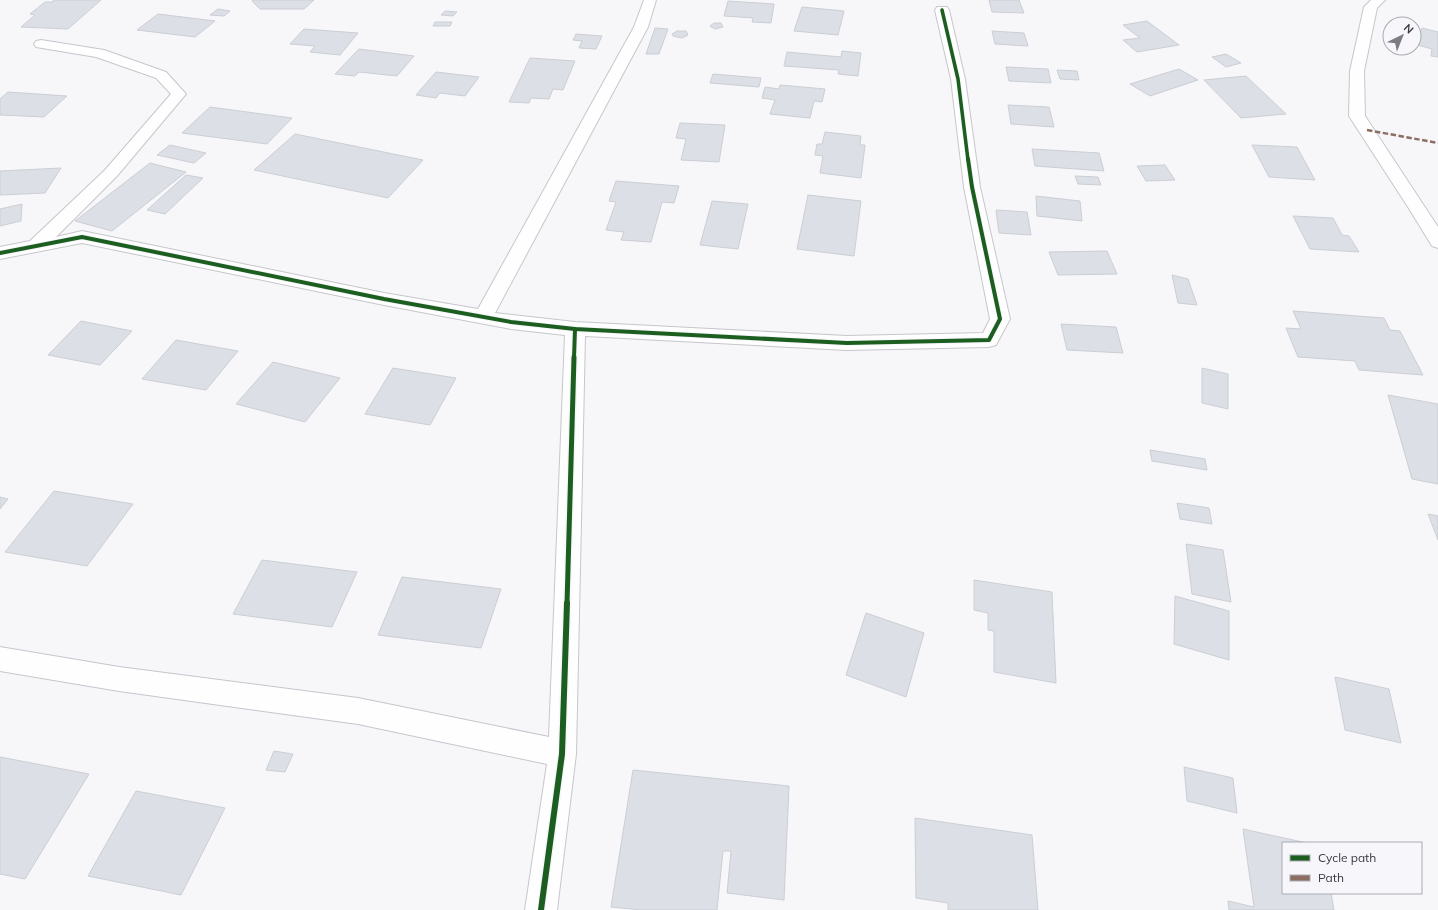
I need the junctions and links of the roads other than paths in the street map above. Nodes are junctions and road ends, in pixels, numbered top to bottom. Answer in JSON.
{"nodes":[{"id":1,"x":650,"y":0,"type":"edge"},
{"id":2,"x":1379,"y":0,"type":"edge"},
{"id":3,"x":942,"y":10,"type":"dead end"},
{"id":4,"x":41,"y":44,"type":"dead end"},
{"id":5,"x":1438,"y":242,"type":"edge"},
{"id":6,"x":36,"y":246,"type":"junction"},
{"id":7,"x":0,"y":253,"type":"edge"},
{"id":8,"x":484,"y":317,"type":"junction"},
{"id":9,"x":576,"y":329,"type":"junction"},
{"id":10,"x":0,"y":659,"type":"edge"},
{"id":11,"x":562,"y":754,"type":"junction"},
{"id":12,"x":541,"y":910,"type":"edge"}],
"edges":[{"from":1,"to":8,"type":"street"},
{"from":2,"to":5,"type":"street"},
{"from":3,"to":9,"type":"street"},
{"from":4,"to":6,"type":"street"},
{"from":6,"to":7,"type":"street"},
{"from":6,"to":8,"type":"street"},
{"from":8,"to":9,"type":"street"},
{"from":9,"to":11,"type":"street"},
{"from":10,"to":11,"type":"street"},
{"from":11,"to":12,"type":"street"}]}
